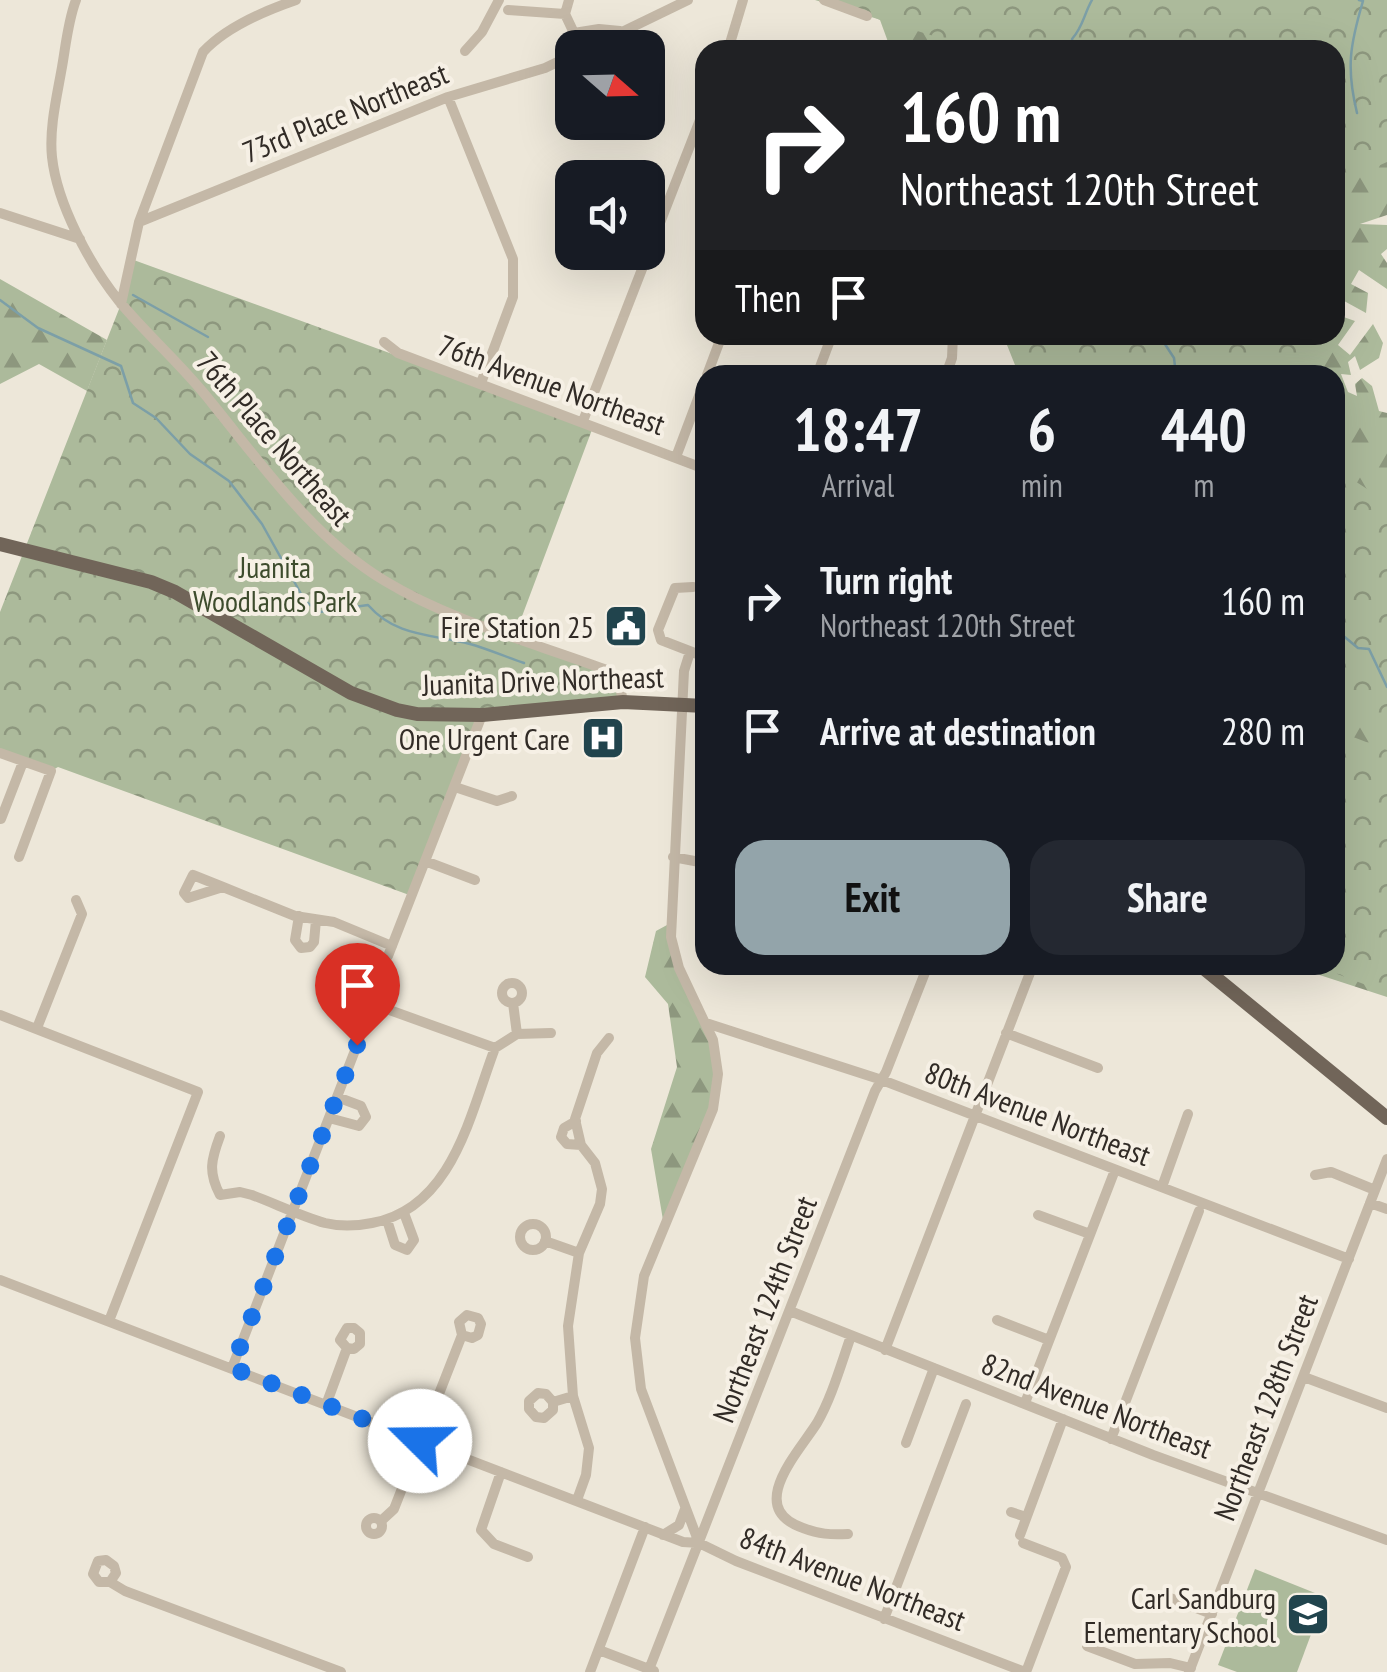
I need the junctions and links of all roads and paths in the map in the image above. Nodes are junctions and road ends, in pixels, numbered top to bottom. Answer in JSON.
{"nodes":[{"id":1,"x":76,"y":0,"type":"edge"},
{"id":2,"x":296,"y":0,"type":"edge"},
{"id":3,"x":499,"y":0,"type":"edge"},
{"id":4,"x":570,"y":0,"type":"edge"},
{"id":5,"x":688,"y":0,"type":"edge"},
{"id":6,"x":743,"y":0,"type":"edge"},
{"id":7,"x":824,"y":0,"type":"edge"},
{"id":8,"x":508,"y":10,"type":"dead end"},
{"id":9,"x":565,"y":14,"type":"junction"},
{"id":10,"x":866,"y":16,"type":"dead end"},
{"id":11,"x":574,"y":30,"type":"edge"},
{"id":12,"x":623,"y":30,"type":"edge"},
{"id":13,"x":731,"y":40,"type":"edge"},
{"id":14,"x":465,"y":51,"type":"dead end"},
{"id":15,"x":555,"y":63,"type":"edge"},
{"id":16,"x":448,"y":97,"type":"junction"},
{"id":17,"x":695,"y":133,"type":"edge"},
{"id":18,"x":0,"y":213,"type":"edge"},
{"id":19,"x":139,"y":222,"type":"junction"},
{"id":20,"x":80,"y":239,"type":"junction"},
{"id":21,"x":121,"y":304,"type":"junction"},
{"id":22,"x":384,"y":342,"type":"dead end"},
{"id":23,"x":481,"y":383,"type":"junction"},
{"id":24,"x":695,"y":406,"type":"edge"},
{"id":25,"x":583,"y":421,"type":"junction"},
{"id":26,"x":676,"y":456,"type":"junction"},
{"id":27,"x":695,"y":465,"type":"edge"},
{"id":28,"x":0,"y":544,"type":"edge"},
{"id":29,"x":693,"y":587,"type":"dead end"},
{"id":30,"x":690,"y":652,"type":"junction"},
{"id":31,"x":695,"y":653,"type":"edge"},
{"id":32,"x":623,"y":702,"type":"junction"},
{"id":33,"x":682,"y":704,"type":"junction"},
{"id":34,"x":695,"y":705,"type":"edge"},
{"id":35,"x":482,"y":714,"type":"junction"},
{"id":36,"x":0,"y":753,"type":"edge"},
{"id":37,"x":23,"y":762,"type":"junction"},
{"id":38,"x":455,"y":787,"type":"junction"},
{"id":39,"x":512,"y":796,"type":"dead end"},
{"id":40,"x":1,"y":819,"type":"edge"},
{"id":41,"x":673,"y":857,"type":"junction"},
{"id":42,"x":19,"y":858,"type":"dead end"},
{"id":43,"x":425,"y":861,"type":"junction"},
{"id":44,"x":695,"y":861,"type":"edge"},
{"id":45,"x":475,"y":880,"type":"dead end"},
{"id":46,"x":223,"y":887,"type":"dead end"},
{"id":47,"x":76,"y":900,"type":"dead end"},
{"id":48,"x":299,"y":916,"type":"junction"},
{"id":49,"x":316,"y":920,"type":"junction"},
{"id":50,"x":388,"y":955,"type":"junction"},
{"id":51,"x":924,"y":975,"type":"edge"},
{"id":52,"x":1029,"y":975,"type":"edge"},
{"id":53,"x":1212,"y":975,"type":"edge"},
{"id":54,"x":370,"y":1003,"type":"junction"},
{"id":55,"x":513,"y":1003,"type":"dead end"},
{"id":56,"x":0,"y":1015,"type":"edge"},
{"id":57,"x":706,"y":1023,"type":"junction"},
{"id":58,"x":38,"y":1028,"type":"junction"},
{"id":59,"x":552,"y":1033,"type":"dead end"},
{"id":60,"x":1006,"y":1033,"type":"junction"},
{"id":61,"x":517,"y":1034,"type":"junction"},
{"id":62,"x":609,"y":1038,"type":"dead end"},
{"id":63,"x":495,"y":1048,"type":"junction"},
{"id":64,"x":1098,"y":1068,"type":"dead end"},
{"id":65,"x":882,"y":1080,"type":"junction"},
{"id":66,"x":337,"y":1097,"type":"junction"},
{"id":67,"x":1188,"y":1114,"type":"dead end"},
{"id":68,"x":975,"y":1116,"type":"junction"},
{"id":69,"x":329,"y":1118,"type":"junction"},
{"id":70,"x":1387,"y":1118,"type":"edge"},
{"id":71,"x":576,"y":1120,"type":"junction"},
{"id":72,"x":220,"y":1136,"type":"dead end"},
{"id":73,"x":581,"y":1146,"type":"junction"},
{"id":74,"x":1387,"y":1158,"type":"edge"},
{"id":75,"x":1114,"y":1170,"type":"junction"},
{"id":76,"x":1315,"y":1175,"type":"dead end"},
{"id":77,"x":1162,"y":1187,"type":"junction"},
{"id":78,"x":1375,"y":1190,"type":"junction"},
{"id":79,"x":1370,"y":1203,"type":"junction"},
{"id":80,"x":292,"y":1210,"type":"junction"},
{"id":81,"x":1387,"y":1210,"type":"edge"},
{"id":82,"x":1199,"y":1211,"type":"dead end"},
{"id":83,"x":1038,"y":1215,"type":"dead end"},
{"id":84,"x":395,"y":1217,"type":"junction"},
{"id":85,"x":1090,"y":1234,"type":"junction"},
{"id":86,"x":545,"y":1241,"type":"dead end"},
{"id":87,"x":579,"y":1253,"type":"junction"},
{"id":88,"x":1349,"y":1260,"type":"junction"},
{"id":89,"x":0,"y":1280,"type":"edge"},
{"id":90,"x":790,"y":1312,"type":"junction"},
{"id":91,"x":997,"y":1320,"type":"dead end"},
{"id":92,"x":108,"y":1321,"type":"junction"},
{"id":93,"x":462,"y":1336,"type":"dead end"},
{"id":94,"x":852,"y":1336,"type":"junction"},
{"id":95,"x":1049,"y":1340,"type":"junction"},
{"id":96,"x":347,"y":1348,"type":"dead end"},
{"id":97,"x":885,"y":1350,"type":"junction"},
{"id":98,"x":232,"y":1368,"type":"junction"},
{"id":99,"x":934,"y":1368,"type":"junction"},
{"id":100,"x":1304,"y":1377,"type":"junction"},
{"id":101,"x":573,"y":1396,"type":"junction"},
{"id":102,"x":553,"y":1402,"type":"dead end"},
{"id":103,"x":1025,"y":1403,"type":"junction"},
{"id":104,"x":326,"y":1404,"type":"junction"},
{"id":105,"x":966,"y":1404,"type":"dead end"},
{"id":106,"x":1387,"y":1408,"type":"edge"},
{"id":107,"x":1063,"y":1419,"type":"junction"},
{"id":108,"x":1111,"y":1438,"type":"junction"},
{"id":109,"x":420,"y":1441,"type":"junction"},
{"id":110,"x":906,"y":1443,"type":"dead end"},
{"id":111,"x":501,"y":1472,"type":"junction"},
{"id":112,"x":1258,"y":1495,"type":"junction"},
{"id":113,"x":576,"y":1500,"type":"junction"},
{"id":114,"x":685,"y":1508,"type":"junction"},
{"id":115,"x":1011,"y":1512,"type":"dead end"},
{"id":116,"x":1026,"y":1518,"type":"junction"},
{"id":117,"x":381,"y":1521,"type":"dead end"},
{"id":118,"x":645,"y":1527,"type":"junction"},
{"id":119,"x":663,"y":1534,"type":"junction"},
{"id":120,"x":848,"y":1534,"type":"dead end"},
{"id":121,"x":1387,"y":1540,"type":"edge"},
{"id":122,"x":699,"y":1542,"type":"junction"},
{"id":123,"x":528,"y":1557,"type":"dead end"},
{"id":124,"x":110,"y":1582,"type":"dead end"},
{"id":125,"x":1154,"y":1597,"type":"dead end"},
{"id":126,"x":1212,"y":1614,"type":"junction"},
{"id":127,"x":884,"y":1619,"type":"junction"},
{"id":128,"x":1087,"y":1646,"type":"dead end"},
{"id":129,"x":599,"y":1650,"type":"junction"},
{"id":130,"x":1190,"y":1670,"type":"edge"},
{"id":131,"x":651,"y":1671,"type":"edge"},
{"id":132,"x":341,"y":1672,"type":"edge"},
{"id":133,"x":590,"y":1672,"type":"edge"},
{"id":134,"x":1025,"y":1672,"type":"edge"}],
"edges":[{"from":1,"to":20,"type":"street","name":"76th Place Northeast"},
{"from":2,"to":19,"type":"street"},
{"from":3,"to":14,"type":"street"},
{"from":4,"to":9,"type":"street"},
{"from":5,"to":12,"type":"street"},
{"from":6,"to":13,"type":"street"},
{"from":7,"to":10,"type":"street"},
{"from":8,"to":9,"type":"street"},
{"from":9,"to":11,"type":"street"},
{"from":15,"to":16,"type":"street","name":"73rd Place Northeast"},
{"from":16,"to":19,"type":"street","name":"73rd Place Northeast"},
{"from":16,"to":23,"type":"street"},
{"from":17,"to":25,"type":"street"},
{"from":18,"to":20,"type":"street"},
{"from":19,"to":21,"type":"street"},
{"from":20,"to":21,"type":"street","name":"76th Place Northeast"},
{"from":21,"to":32,"type":"street","name":"76th Place Northeast"},
{"from":22,"to":23,"type":"street","name":"76th Avenue Northeast"},
{"from":23,"to":25,"type":"street","name":"76th Avenue Northeast"},
{"from":24,"to":26,"type":"street"},
{"from":25,"to":26,"type":"street","name":"76th Avenue Northeast"},
{"from":26,"to":27,"type":"street","name":"76th Avenue Northeast"},
{"from":28,"to":35,"type":"main road","name":"Juanita Drive Northeast"},
{"from":29,"to":30,"type":"street"},
{"from":30,"to":31,"type":"street"},
{"from":30,"to":33,"type":"street"},
{"from":32,"to":33,"type":"main road","name":"Juanita Drive Northeast"},
{"from":32,"to":35,"type":"main road","name":"Juanita Drive Northeast"},
{"from":33,"to":34,"type":"main road","name":"Juanita Drive Northeast"},
{"from":33,"to":41,"type":"street"},
{"from":35,"to":38,"type":"street"},
{"from":36,"to":37,"type":"street"},
{"from":37,"to":40,"type":"street"},
{"from":37,"to":42,"type":"street"},
{"from":38,"to":39,"type":"street"},
{"from":38,"to":43,"type":"street"},
{"from":41,"to":44,"type":"street"},
{"from":41,"to":57,"type":"street"},
{"from":43,"to":45,"type":"street"},
{"from":43,"to":50,"type":"street"},
{"from":46,"to":48,"type":"street"},
{"from":47,"to":58,"type":"street"},
{"from":48,"to":49,"type":"street"},
{"from":48,"to":49,"type":"street"},
{"from":49,"to":50,"type":"street"},
{"from":50,"to":54,"type":"street"},
{"from":51,"to":65,"type":"street","name":"Northeast 124th Street"},
{"from":52,"to":60,"type":"street"},
{"from":53,"to":70,"type":"main road"},
{"from":54,"to":63,"type":"street"},
{"from":54,"to":66,"type":"street"},
{"from":55,"to":61,"type":"street"},
{"from":56,"to":58,"type":"street"},
{"from":57,"to":65,"type":"street","name":"80th Avenue Northeast"},
{"from":57,"to":114,"type":"street"},
{"from":58,"to":92,"type":"street"},
{"from":59,"to":61,"type":"street"},
{"from":60,"to":64,"type":"street"},
{"from":60,"to":68,"type":"street"},
{"from":61,"to":63,"type":"street"},
{"from":62,"to":71,"type":"street"},
{"from":63,"to":84,"type":"street"},
{"from":65,"to":68,"type":"street","name":"80th Avenue Northeast"},
{"from":65,"to":90,"type":"street","name":"Northeast 124th Street"},
{"from":66,"to":69,"type":"street"},
{"from":66,"to":69,"type":"street"},
{"from":67,"to":77,"type":"street"},
{"from":68,"to":75,"type":"street","name":"80th Avenue Northeast"},
{"from":68,"to":97,"type":"street"},
{"from":69,"to":80,"type":"street"},
{"from":71,"to":73,"type":"street"},
{"from":71,"to":73,"type":"street"},
{"from":72,"to":80,"type":"street"},
{"from":73,"to":87,"type":"street"},
{"from":74,"to":78,"type":"street","name":"Northeast 128th Street"},
{"from":75,"to":77,"type":"street","name":"80th Avenue Northeast"},
{"from":75,"to":85,"type":"street"},
{"from":76,"to":78,"type":"street"},
{"from":77,"to":88,"type":"street","name":"80th Avenue Northeast"},
{"from":78,"to":79,"type":"street","name":"Northeast 128th Street"},
{"from":79,"to":81,"type":"street"},
{"from":79,"to":88,"type":"street","name":"Northeast 128th Street"},
{"from":80,"to":84,"type":"street"},
{"from":80,"to":98,"type":"street"},
{"from":82,"to":108,"type":"street"},
{"from":83,"to":85,"type":"street"},
{"from":84,"to":84,"type":"street"},
{"from":85,"to":95,"type":"street"},
{"from":86,"to":87,"type":"street"},
{"from":87,"to":101,"type":"street"},
{"from":88,"to":100,"type":"street","name":"Northeast 128th Street"},
{"from":89,"to":92,"type":"street","name":"84th Avenue Northeast"},
{"from":90,"to":94,"type":"street","name":"82nd Avenue Northeast"},
{"from":90,"to":122,"type":"street","name":"Northeast 124th Street"},
{"from":91,"to":95,"type":"street"},
{"from":92,"to":98,"type":"street","name":"84th Avenue Northeast"},
{"from":93,"to":109,"type":"street"},
{"from":94,"to":97,"type":"street","name":"82nd Avenue Northeast"},
{"from":94,"to":120,"type":"street"},
{"from":95,"to":103,"type":"street"},
{"from":96,"to":104,"type":"street"},
{"from":97,"to":99,"type":"street","name":"82nd Avenue Northeast"},
{"from":98,"to":104,"type":"street","name":"84th Avenue Northeast"},
{"from":99,"to":103,"type":"street","name":"82nd Avenue Northeast"},
{"from":99,"to":110,"type":"street"},
{"from":100,"to":106,"type":"street"},
{"from":100,"to":112,"type":"street","name":"Northeast 128th Street"},
{"from":101,"to":102,"type":"street"},
{"from":101,"to":113,"type":"street"},
{"from":103,"to":107,"type":"street","name":"82nd Avenue Northeast"},
{"from":104,"to":109,"type":"street","name":"84th Avenue Northeast"},
{"from":105,"to":127,"type":"street"},
{"from":107,"to":108,"type":"street","name":"82nd Avenue Northeast"},
{"from":107,"to":116,"type":"street"},
{"from":108,"to":112,"type":"street","name":"82nd Avenue Northeast"},
{"from":109,"to":111,"type":"street","name":"84th Avenue Northeast"},
{"from":109,"to":117,"type":"street"},
{"from":111,"to":113,"type":"street","name":"84th Avenue Northeast"},
{"from":111,"to":123,"type":"street"},
{"from":112,"to":121,"type":"street","name":"82nd Avenue Northeast"},
{"from":112,"to":126,"type":"street","name":"Northeast 128th Street"},
{"from":113,"to":118,"type":"street","name":"84th Avenue Northeast"},
{"from":114,"to":119,"type":"street"},
{"from":114,"to":122,"type":"street"},
{"from":115,"to":116,"type":"street"},
{"from":116,"to":134,"type":"street"},
{"from":118,"to":119,"type":"street","name":"84th Avenue Northeast"},
{"from":118,"to":129,"type":"street"},
{"from":119,"to":122,"type":"street","name":"84th Avenue Northeast"},
{"from":122,"to":127,"type":"street","name":"84th Avenue Northeast"},
{"from":122,"to":131,"type":"street","name":"Northeast 124th Street"},
{"from":124,"to":132,"type":"street"},
{"from":125,"to":126,"type":"street"},
{"from":126,"to":130,"type":"street","name":"Northeast 128th Street"},
{"from":127,"to":134,"type":"street","name":"84th Avenue Northeast"},
{"from":128,"to":130,"type":"street"},
{"from":129,"to":131,"type":"street"},
{"from":129,"to":133,"type":"street"}]}
